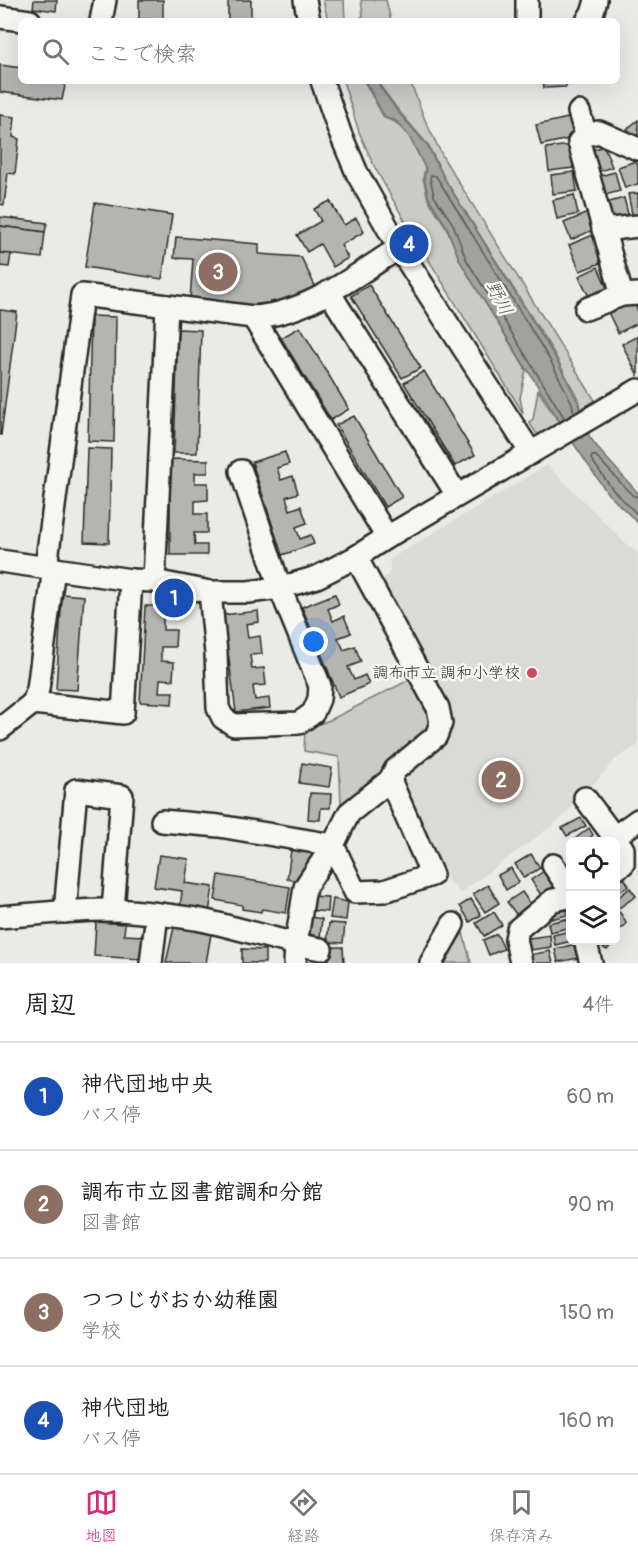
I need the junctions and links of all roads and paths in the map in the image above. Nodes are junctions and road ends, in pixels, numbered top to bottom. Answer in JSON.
{"nodes":[{"id":1,"x":105,"y":0,"type":"edge"},
{"id":2,"x":305,"y":0,"type":"edge"},
{"id":3,"x":527,"y":0,"type":"edge"},
{"id":4,"x":596,"y":0,"type":"edge"},
{"id":5,"x":0,"y":16,"type":"edge"},
{"id":6,"x":102,"y":18,"type":"edge"},
{"id":7,"x":308,"y":18,"type":"edge"},
{"id":8,"x":527,"y":18,"type":"edge"},
{"id":9,"x":589,"y":18,"type":"edge"},
{"id":10,"x":18,"y":19,"type":"edge"},
{"id":11,"x":323,"y":84,"type":"edge"},
{"id":12,"x":579,"y":112,"type":"dead end"},
{"id":13,"x":586,"y":135,"type":"junction"},
{"id":14,"x":638,"y":149,"type":"edge"},
{"id":15,"x":638,"y":226,"type":"edge"},
{"id":16,"x":603,"y":230,"type":"junction"},
{"id":17,"x":399,"y":248,"type":"junction"},
{"id":18,"x":330,"y":292,"type":"junction"},
{"id":19,"x":630,"y":294,"type":"edge"},
{"id":20,"x":167,"y":306,"type":"junction"},
{"id":21,"x":586,"y":309,"type":"dead end"},
{"id":22,"x":253,"y":316,"type":"junction"},
{"id":23,"x":638,"y":390,"type":"edge"},
{"id":24,"x":537,"y":450,"type":"junction"},
{"id":25,"x":241,"y":471,"type":"dead end"},
{"id":26,"x":457,"y":495,"type":"junction"},
{"id":27,"x":387,"y":537,"type":"junction"},
{"id":28,"x":356,"y":557,"type":"junction"},
{"id":29,"x":0,"y":561,"type":"edge"},
{"id":30,"x":50,"y":567,"type":"junction"},
{"id":31,"x":131,"y":580,"type":"junction"},
{"id":32,"x":154,"y":581,"type":"junction"},
{"id":33,"x":280,"y":588,"type":"junction"},
{"id":34,"x":210,"y":592,"type":"junction"},
{"id":35,"x":33,"y":703,"type":"junction"},
{"id":36,"x":0,"y":729,"type":"edge"},
{"id":37,"x":390,"y":780,"type":"junction"},
{"id":38,"x":585,"y":798,"type":"dead end"},
{"id":39,"x":638,"y":820,"type":"edge"},
{"id":40,"x":162,"y":821,"type":"dead end"},
{"id":41,"x":614,"y":837,"type":"joint"},
{"id":42,"x":333,"y":845,"type":"junction"},
{"id":43,"x":620,"y":845,"type":"edge"},
{"id":44,"x":553,"y":865,"type":"dead end"},
{"id":45,"x":620,"y":866,"type":"edge"},
{"id":46,"x":566,"y":884,"type":"edge"},
{"id":47,"x":566,"y":898,"type":"edge"},
{"id":48,"x":113,"y":910,"type":"junction"},
{"id":49,"x":65,"y":912,"type":"junction"},
{"id":50,"x":157,"y":914,"type":"junction"},
{"id":51,"x":0,"y":917,"type":"edge"},
{"id":52,"x":453,"y":924,"type":"dead end"},
{"id":53,"x":586,"y":945,"type":"edge"},
{"id":54,"x":321,"y":949,"type":"dead end"},
{"id":55,"x":295,"y":954,"type":"edge"},
{"id":56,"x":151,"y":963,"type":"edge"},
{"id":57,"x":431,"y":963,"type":"edge"},
{"id":58,"x":520,"y":963,"type":"edge"},
{"id":59,"x":591,"y":963,"type":"edge"}],
"edges":[{"from":1,"to":6,"type":"street"},
{"from":2,"to":7,"type":"street"},
{"from":3,"to":8,"type":"street"},
{"from":4,"to":9,"type":"street"},
{"from":5,"to":10,"type":"street"},
{"from":11,"to":17,"type":"street"},
{"from":12,"to":13,"type":"street"},
{"from":13,"to":14,"type":"street"},
{"from":13,"to":16,"type":"street"},
{"from":15,"to":16,"type":"street"},
{"from":16,"to":19,"type":"street"},
{"from":17,"to":18,"type":"street"},
{"from":17,"to":24,"type":"street"},
{"from":18,"to":22,"type":"street"},
{"from":18,"to":26,"type":"street"},
{"from":19,"to":21,"type":"street"},
{"from":20,"to":22,"type":"street"},
{"from":20,"to":30,"type":"street"},
{"from":20,"to":32,"type":"street"},
{"from":22,"to":27,"type":"street"},
{"from":23,"to":24,"type":"street"},
{"from":24,"to":26,"type":"street"},
{"from":25,"to":33,"type":"street"},
{"from":26,"to":27,"type":"street"},
{"from":27,"to":28,"type":"street"},
{"from":28,"to":33,"type":"street"},
{"from":28,"to":37,"type":"street"},
{"from":29,"to":30,"type":"street"},
{"from":30,"to":31,"type":"street"},
{"from":30,"to":35,"type":"street"},
{"from":31,"to":32,"type":"street"},
{"from":31,"to":35,"type":"street"},
{"from":32,"to":34,"type":"street"},
{"from":33,"to":34,"type":"street"},
{"from":33,"to":34,"type":"street"},
{"from":35,"to":36,"type":"street"},
{"from":37,"to":42,"type":"street"},
{"from":37,"to":42,"type":"street"},
{"from":38,"to":41,"type":"street"},
{"from":39,"to":41,"type":"street"},
{"from":40,"to":42,"type":"street"},
{"from":42,"to":55,"type":"street"},
{"from":43,"to":45,"type":"street"},
{"from":44,"to":46,"type":"street"},
{"from":47,"to":58,"type":"street"},
{"from":48,"to":49,"type":"street"},
{"from":48,"to":49,"type":"street"},
{"from":48,"to":50,"type":"street"},
{"from":49,"to":51,"type":"street"},
{"from":50,"to":55,"type":"street"},
{"from":50,"to":56,"type":"street"},
{"from":52,"to":57,"type":"street"},
{"from":53,"to":59,"type":"street"},
{"from":54,"to":55,"type":"street"}]}
